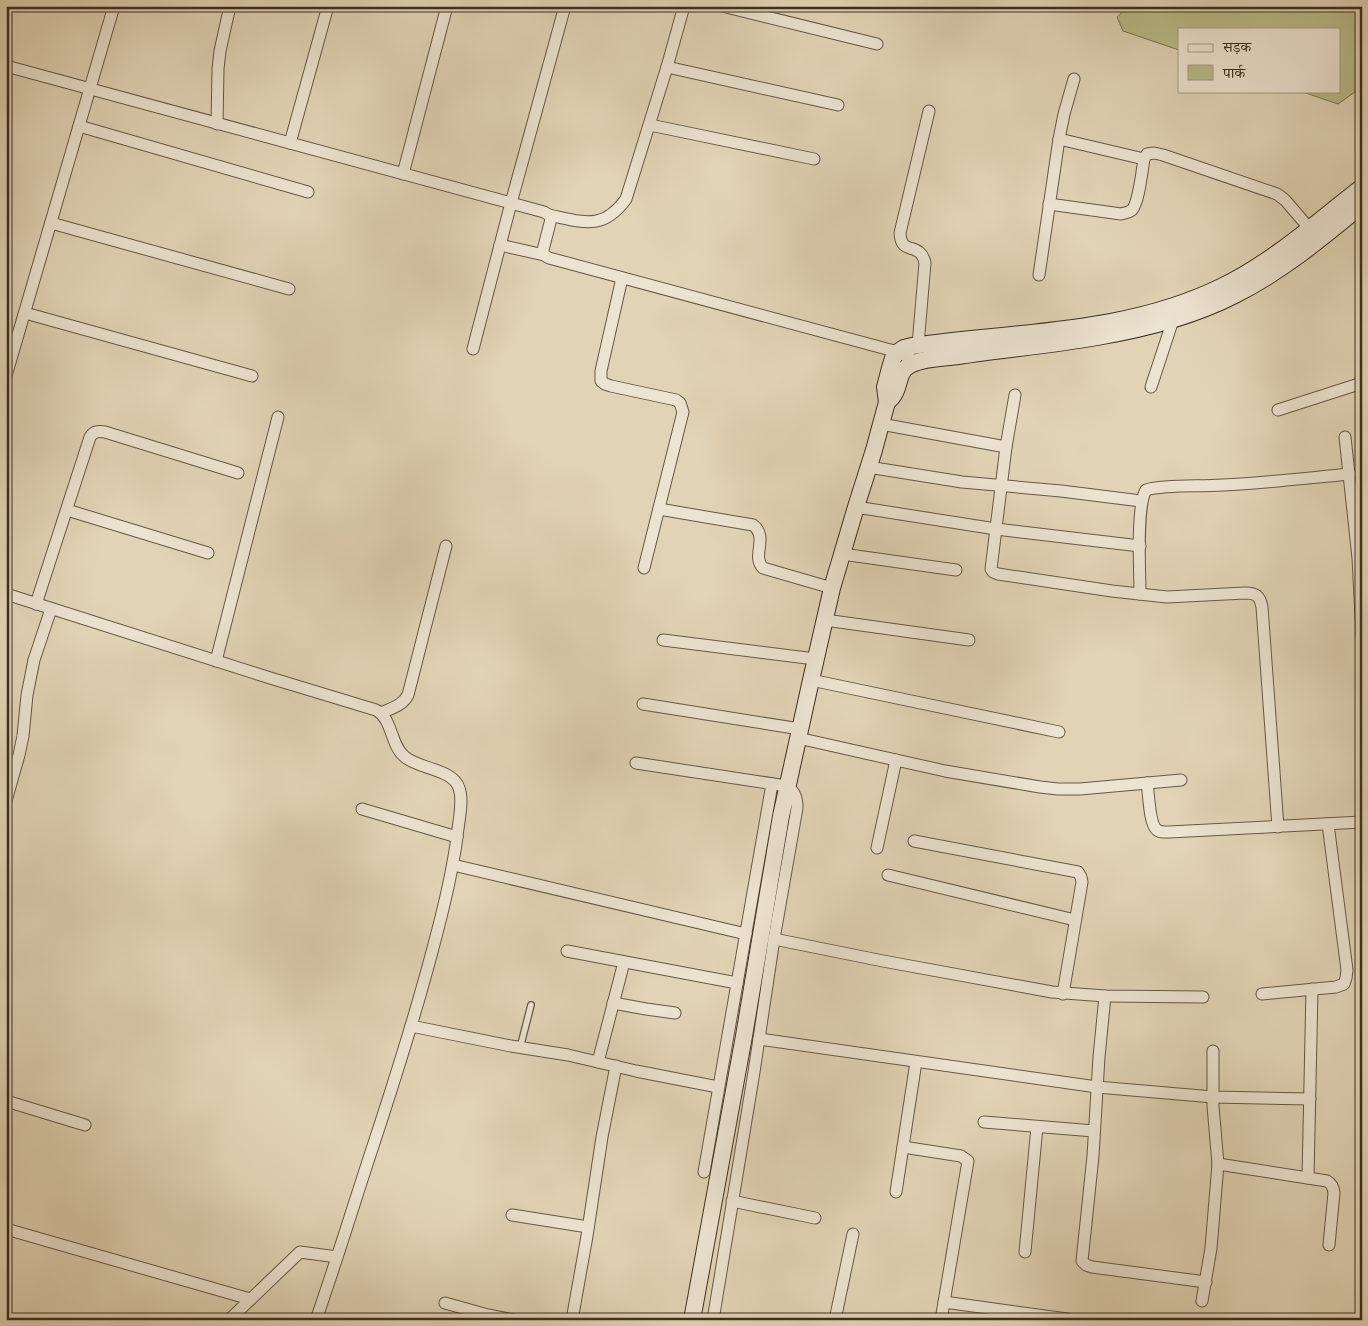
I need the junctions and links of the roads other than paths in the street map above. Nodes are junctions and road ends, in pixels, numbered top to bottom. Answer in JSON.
{"nodes":[{"id":1,"x":114,"y":6,"type":"edge"},
{"id":2,"x":230,"y":6,"type":"edge"},
{"id":3,"x":328,"y":6,"type":"edge"},
{"id":4,"x":446,"y":6,"type":"edge"},
{"id":5,"x":565,"y":6,"type":"edge"},
{"id":6,"x":684,"y":6,"type":"edge"},
{"id":7,"x":722,"y":6,"type":"edge"},
{"id":8,"x":877,"y":44,"type":"dead end"},
{"id":9,"x":6,"y":66,"type":"edge"},
{"id":10,"x":667,"y":67,"type":"junction"},
{"id":11,"x":1074,"y":79,"type":"dead end"},
{"id":12,"x":90,"y":89,"type":"junction"},
{"id":13,"x":838,"y":104,"type":"dead end"},
{"id":14,"x":928,"y":111,"type":"dead end"},
{"id":15,"x":217,"y":124,"type":"junction"},
{"id":16,"x":650,"y":125,"type":"junction"},
{"id":17,"x":79,"y":126,"type":"junction"},
{"id":18,"x":1059,"y":139,"type":"junction"},
{"id":19,"x":290,"y":143,"type":"junction"},
{"id":20,"x":814,"y":159,"type":"dead end"},
{"id":21,"x":1144,"y":159,"type":"junction"},
{"id":22,"x":403,"y":174,"type":"junction"},
{"id":23,"x":1362,"y":186,"type":"edge"},
{"id":24,"x":308,"y":192,"type":"dead end"},
{"id":25,"x":511,"y":203,"type":"junction"},
{"id":26,"x":1049,"y":204,"type":"junction"},
{"id":27,"x":1362,"y":205,"type":"edge"},
{"id":28,"x":549,"y":215,"type":"junction"},
{"id":29,"x":51,"y":223,"type":"junction"},
{"id":30,"x":1310,"y":228,"type":"junction"},
{"id":31,"x":500,"y":245,"type":"junction"},
{"id":32,"x":544,"y":255,"type":"junction"},
{"id":33,"x":1039,"y":275,"type":"dead end"},
{"id":34,"x":622,"y":278,"type":"junction"},
{"id":35,"x":289,"y":289,"type":"dead end"},
{"id":36,"x":25,"y":313,"type":"junction"},
{"id":37,"x":1172,"y":320,"type":"junction"},
{"id":38,"x":918,"y":345,"type":"junction"},
{"id":39,"x":473,"y":349,"type":"dead end"},
{"id":40,"x":898,"y":352,"type":"junction"},
{"id":41,"x":917,"y":362,"type":"junction"},
{"id":42,"x":6,"y":376,"type":"edge"},
{"id":43,"x":252,"y":376,"type":"dead end"},
{"id":44,"x":1362,"y":383,"type":"edge"},
{"id":45,"x":1152,"y":387,"type":"dead end"},
{"id":46,"x":1015,"y":396,"type":"dead end"},
{"id":47,"x":887,"y":402,"type":"junction"},
{"id":48,"x":1278,"y":410,"type":"dead end"},
{"id":49,"x":278,"y":417,"type":"dead end"},
{"id":50,"x":881,"y":424,"type":"junction"},
{"id":51,"x":1345,"y":437,"type":"dead end"},
{"id":52,"x":1006,"y":447,"type":"junction"},
{"id":53,"x":868,"y":466,"type":"junction"},
{"id":54,"x":238,"y":473,"type":"dead end"},
{"id":55,"x":1350,"y":474,"type":"junction"},
{"id":56,"x":1001,"y":486,"type":"junction"},
{"id":57,"x":1141,"y":501,"type":"junction"},
{"id":58,"x":856,"y":507,"type":"junction"},
{"id":59,"x":659,"y":509,"type":"junction"},
{"id":60,"x":67,"y":510,"type":"junction"},
{"id":61,"x":996,"y":530,"type":"junction"},
{"id":62,"x":446,"y":546,"type":"dead end"},
{"id":63,"x":1140,"y":546,"type":"junction"},
{"id":64,"x":208,"y":553,"type":"dead end"},
{"id":65,"x":842,"y":554,"type":"junction"},
{"id":66,"x":644,"y":568,"type":"dead end"},
{"id":67,"x":956,"y":570,"type":"dead end"},
{"id":68,"x":832,"y":588,"type":"junction"},
{"id":69,"x":6,"y":594,"type":"edge"},
{"id":70,"x":1140,"y":594,"type":"junction"},
{"id":71,"x":1361,"y":601,"type":"edge"},
{"id":72,"x":36,"y":604,"type":"junction"},
{"id":73,"x":51,"y":609,"type":"junction"},
{"id":74,"x":824,"y":620,"type":"junction"},
{"id":75,"x":1362,"y":637,"type":"edge"},
{"id":76,"x":663,"y":640,"type":"dead end"},
{"id":77,"x":969,"y":640,"type":"dead end"},
{"id":78,"x":816,"y":659,"type":"junction"},
{"id":79,"x":216,"y":661,"type":"junction"},
{"id":80,"x":811,"y":680,"type":"junction"},
{"id":81,"x":643,"y":704,"type":"dead end"},
{"id":82,"x":381,"y":713,"type":"junction"},
{"id":83,"x":1059,"y":732,"type":"dead end"},
{"id":84,"x":799,"y":734,"type":"junction"},
{"id":85,"x":896,"y":760,"type":"junction"},
{"id":86,"x":636,"y":763,"type":"dead end"},
{"id":87,"x":1181,"y":780,"type":"dead end"},
{"id":88,"x":1147,"y":783,"type":"junction"},
{"id":89,"x":780,"y":785,"type":"junction"},
{"id":90,"x":6,"y":801,"type":"edge"},
{"id":91,"x":362,"y":809,"type":"dead end"},
{"id":92,"x":1362,"y":822,"type":"edge"},
{"id":93,"x":1328,"y":824,"type":"junction"},
{"id":94,"x":1278,"y":827,"type":"junction"},
{"id":95,"x":457,"y":837,"type":"junction"},
{"id":96,"x":914,"y":841,"type":"dead end"},
{"id":97,"x":878,"y":848,"type":"dead end"},
{"id":98,"x":453,"y":865,"type":"junction"},
{"id":99,"x":888,"y":875,"type":"dead end"},
{"id":100,"x":1075,"y":920,"type":"junction"},
{"id":101,"x":746,"y":934,"type":"junction"},
{"id":102,"x":774,"y":938,"type":"junction"},
{"id":103,"x":567,"y":950,"type":"dead end"},
{"id":104,"x":624,"y":962,"type":"junction"},
{"id":105,"x":737,"y":983,"type":"junction"},
{"id":106,"x":1312,"y":989,"type":"junction"},
{"id":107,"x":1063,"y":994,"type":"junction"},
{"id":108,"x":1262,"y":994,"type":"dead end"},
{"id":109,"x":1105,"y":996,"type":"junction"},
{"id":110,"x":1202,"y":997,"type":"dead end"},
{"id":111,"x":613,"y":1003,"type":"junction"},
{"id":112,"x":531,"y":1005,"type":"dead end"},
{"id":113,"x":674,"y":1012,"type":"dead end"},
{"id":114,"x":411,"y":1026,"type":"junction"},
{"id":115,"x":759,"y":1040,"type":"junction"},
{"id":116,"x":520,"y":1048,"type":"junction"},
{"id":117,"x":1214,"y":1051,"type":"dead end"},
{"id":118,"x":598,"y":1062,"type":"junction"},
{"id":119,"x":916,"y":1062,"type":"junction"},
{"id":120,"x":616,"y":1066,"type":"junction"},
{"id":121,"x":718,"y":1086,"type":"junction"},
{"id":122,"x":1097,"y":1088,"type":"junction"},
{"id":123,"x":1214,"y":1096,"type":"junction"},
{"id":124,"x":1310,"y":1098,"type":"junction"},
{"id":125,"x":6,"y":1101,"type":"edge"},
{"id":126,"x":984,"y":1122,"type":"dead end"},
{"id":127,"x":85,"y":1125,"type":"dead end"},
{"id":128,"x":1037,"y":1127,"type":"junction"},
{"id":129,"x":1094,"y":1131,"type":"junction"},
{"id":130,"x":903,"y":1147,"type":"junction"},
{"id":131,"x":1218,"y":1164,"type":"junction"},
{"id":132,"x":704,"y":1172,"type":"dead end"},
{"id":133,"x":1308,"y":1178,"type":"junction"},
{"id":134,"x":896,"y":1192,"type":"dead end"},
{"id":135,"x":732,"y":1201,"type":"junction"},
{"id":136,"x":512,"y":1215,"type":"dead end"},
{"id":137,"x":815,"y":1218,"type":"dead end"},
{"id":138,"x":588,"y":1227,"type":"junction"},
{"id":139,"x":6,"y":1229,"type":"edge"},
{"id":140,"x":853,"y":1234,"type":"dead end"},
{"id":141,"x":1329,"y":1245,"type":"dead end"},
{"id":142,"x":1025,"y":1252,"type":"dead end"},
{"id":143,"x":337,"y":1257,"type":"junction"},
{"id":144,"x":1206,"y":1282,"type":"junction"},
{"id":145,"x":250,"y":1299,"type":"junction"},
{"id":146,"x":1202,"y":1301,"type":"dead end"},
{"id":147,"x":944,"y":1302,"type":"junction"},
{"id":148,"x":446,"y":1303,"type":"dead end"},
{"id":149,"x":1067,"y":1319,"type":"edge"},
{"id":150,"x":229,"y":1320,"type":"edge"},
{"id":151,"x":316,"y":1320,"type":"edge"},
{"id":152,"x":514,"y":1320,"type":"edge"},
{"id":153,"x":572,"y":1320,"type":"edge"},
{"id":154,"x":692,"y":1320,"type":"edge"},
{"id":155,"x":713,"y":1320,"type":"edge"},
{"id":156,"x":835,"y":1320,"type":"edge"},
{"id":157,"x":941,"y":1320,"type":"edge"}],
"edges":[{"from":1,"to":12,"type":"street"},
{"from":2,"to":15,"type":"street"},
{"from":3,"to":19,"type":"street"},
{"from":4,"to":22,"type":"street"},
{"from":5,"to":25,"type":"street"},
{"from":6,"to":10,"type":"street"},
{"from":7,"to":8,"type":"street"},
{"from":9,"to":12,"type":"street"},
{"from":10,"to":13,"type":"street"},
{"from":10,"to":16,"type":"street"},
{"from":11,"to":18,"type":"street"},
{"from":12,"to":15,"type":"street"},
{"from":12,"to":17,"type":"street"},
{"from":14,"to":38,"type":"street"},
{"from":15,"to":19,"type":"street"},
{"from":16,"to":20,"type":"street"},
{"from":16,"to":28,"type":"street"},
{"from":17,"to":24,"type":"street"},
{"from":17,"to":29,"type":"street"},
{"from":18,"to":21,"type":"street"},
{"from":18,"to":26,"type":"street"},
{"from":19,"to":22,"type":"street"},
{"from":21,"to":26,"type":"street"},
{"from":21,"to":30,"type":"street"},
{"from":22,"to":25,"type":"street"},
{"from":23,"to":30,"type":"street"},
{"from":25,"to":28,"type":"street"},
{"from":25,"to":31,"type":"street"},
{"from":26,"to":33,"type":"street"},
{"from":27,"to":37,"type":"street"},
{"from":28,"to":32,"type":"street"},
{"from":29,"to":35,"type":"street"},
{"from":29,"to":36,"type":"street"},
{"from":30,"to":38,"type":"street"},
{"from":31,"to":32,"type":"street"},
{"from":31,"to":39,"type":"street"},
{"from":32,"to":34,"type":"street"},
{"from":34,"to":40,"type":"street"},
{"from":34,"to":59,"type":"street"},
{"from":36,"to":42,"type":"street"},
{"from":36,"to":43,"type":"street"},
{"from":37,"to":41,"type":"street"},
{"from":37,"to":45,"type":"street"},
{"from":38,"to":40,"type":"street"},
{"from":40,"to":41,"type":"street"},
{"from":40,"to":47,"type":"street"},
{"from":41,"to":47,"type":"street"},
{"from":44,"to":48,"type":"street"},
{"from":46,"to":52,"type":"street"},
{"from":47,"to":50,"type":"street"},
{"from":49,"to":79,"type":"street"},
{"from":50,"to":52,"type":"street"},
{"from":50,"to":53,"type":"street"},
{"from":51,"to":55,"type":"street"},
{"from":52,"to":56,"type":"street"},
{"from":53,"to":56,"type":"street"},
{"from":53,"to":58,"type":"street"},
{"from":54,"to":60,"type":"street"},
{"from":55,"to":57,"type":"street"},
{"from":55,"to":71,"type":"street"},
{"from":56,"to":57,"type":"street"},
{"from":56,"to":61,"type":"street"},
{"from":57,"to":63,"type":"street"},
{"from":58,"to":61,"type":"street"},
{"from":58,"to":65,"type":"street"},
{"from":59,"to":66,"type":"street"},
{"from":59,"to":68,"type":"street"},
{"from":60,"to":64,"type":"street"},
{"from":60,"to":72,"type":"street"},
{"from":61,"to":63,"type":"street"},
{"from":61,"to":70,"type":"street"},
{"from":62,"to":82,"type":"street"},
{"from":63,"to":70,"type":"street"},
{"from":65,"to":67,"type":"street"},
{"from":65,"to":68,"type":"street"},
{"from":68,"to":74,"type":"street"},
{"from":69,"to":72,"type":"street"},
{"from":70,"to":94,"type":"street"},
{"from":71,"to":75,"type":"street"},
{"from":72,"to":73,"type":"street"},
{"from":73,"to":79,"type":"street"},
{"from":73,"to":90,"type":"street"},
{"from":74,"to":77,"type":"street"},
{"from":74,"to":78,"type":"street"},
{"from":76,"to":78,"type":"street"},
{"from":78,"to":80,"type":"street"},
{"from":79,"to":82,"type":"street"},
{"from":80,"to":83,"type":"street"},
{"from":80,"to":84,"type":"street"},
{"from":81,"to":84,"type":"street"},
{"from":82,"to":95,"type":"street"},
{"from":84,"to":85,"type":"street"},
{"from":84,"to":89,"type":"street"},
{"from":85,"to":88,"type":"street"},
{"from":85,"to":97,"type":"street"},
{"from":86,"to":89,"type":"street"},
{"from":87,"to":88,"type":"street"},
{"from":88,"to":94,"type":"street"},
{"from":89,"to":101,"type":"street"},
{"from":89,"to":102,"type":"street"},
{"from":89,"to":154,"type":"street"},
{"from":91,"to":95,"type":"street"},
{"from":92,"to":93,"type":"street"},
{"from":93,"to":94,"type":"street"},
{"from":93,"to":106,"type":"street"},
{"from":95,"to":98,"type":"street"},
{"from":96,"to":100,"type":"street"},
{"from":98,"to":101,"type":"street"},
{"from":98,"to":114,"type":"street"},
{"from":99,"to":100,"type":"street"},
{"from":100,"to":107,"type":"street"},
{"from":101,"to":105,"type":"street"},
{"from":102,"to":107,"type":"street"},
{"from":102,"to":115,"type":"street"},
{"from":103,"to":104,"type":"street"},
{"from":104,"to":105,"type":"street"},
{"from":104,"to":111,"type":"street"},
{"from":105,"to":121,"type":"street"},
{"from":106,"to":108,"type":"street"},
{"from":106,"to":124,"type":"street"},
{"from":107,"to":109,"type":"street"},
{"from":109,"to":110,"type":"street"},
{"from":109,"to":122,"type":"street"},
{"from":111,"to":113,"type":"street"},
{"from":111,"to":118,"type":"street"},
{"from":112,"to":116,"type":"lane"},
{"from":114,"to":116,"type":"street"},
{"from":114,"to":143,"type":"street"},
{"from":115,"to":119,"type":"street"},
{"from":115,"to":135,"type":"street"},
{"from":116,"to":118,"type":"street"},
{"from":117,"to":123,"type":"street"},
{"from":118,"to":120,"type":"street"},
{"from":119,"to":122,"type":"street"},
{"from":119,"to":130,"type":"street"},
{"from":120,"to":121,"type":"street"},
{"from":120,"to":138,"type":"street"},
{"from":121,"to":132,"type":"street"},
{"from":122,"to":123,"type":"street"},
{"from":122,"to":129,"type":"street"},
{"from":123,"to":124,"type":"street"},
{"from":123,"to":131,"type":"street"},
{"from":124,"to":133,"type":"street"},
{"from":125,"to":127,"type":"street"},
{"from":126,"to":128,"type":"street"},
{"from":128,"to":129,"type":"street"},
{"from":128,"to":142,"type":"street"},
{"from":129,"to":144,"type":"street"},
{"from":130,"to":134,"type":"street"},
{"from":130,"to":147,"type":"street"},
{"from":131,"to":133,"type":"street"},
{"from":131,"to":144,"type":"street"},
{"from":133,"to":141,"type":"street"},
{"from":135,"to":137,"type":"street"},
{"from":135,"to":155,"type":"street"},
{"from":136,"to":138,"type":"street"},
{"from":138,"to":153,"type":"street"},
{"from":139,"to":145,"type":"street"},
{"from":140,"to":156,"type":"street"},
{"from":143,"to":145,"type":"street"},
{"from":143,"to":151,"type":"street"},
{"from":144,"to":146,"type":"street"},
{"from":145,"to":150,"type":"street"},
{"from":147,"to":149,"type":"street"},
{"from":147,"to":157,"type":"street"},
{"from":148,"to":152,"type":"street"}]}
